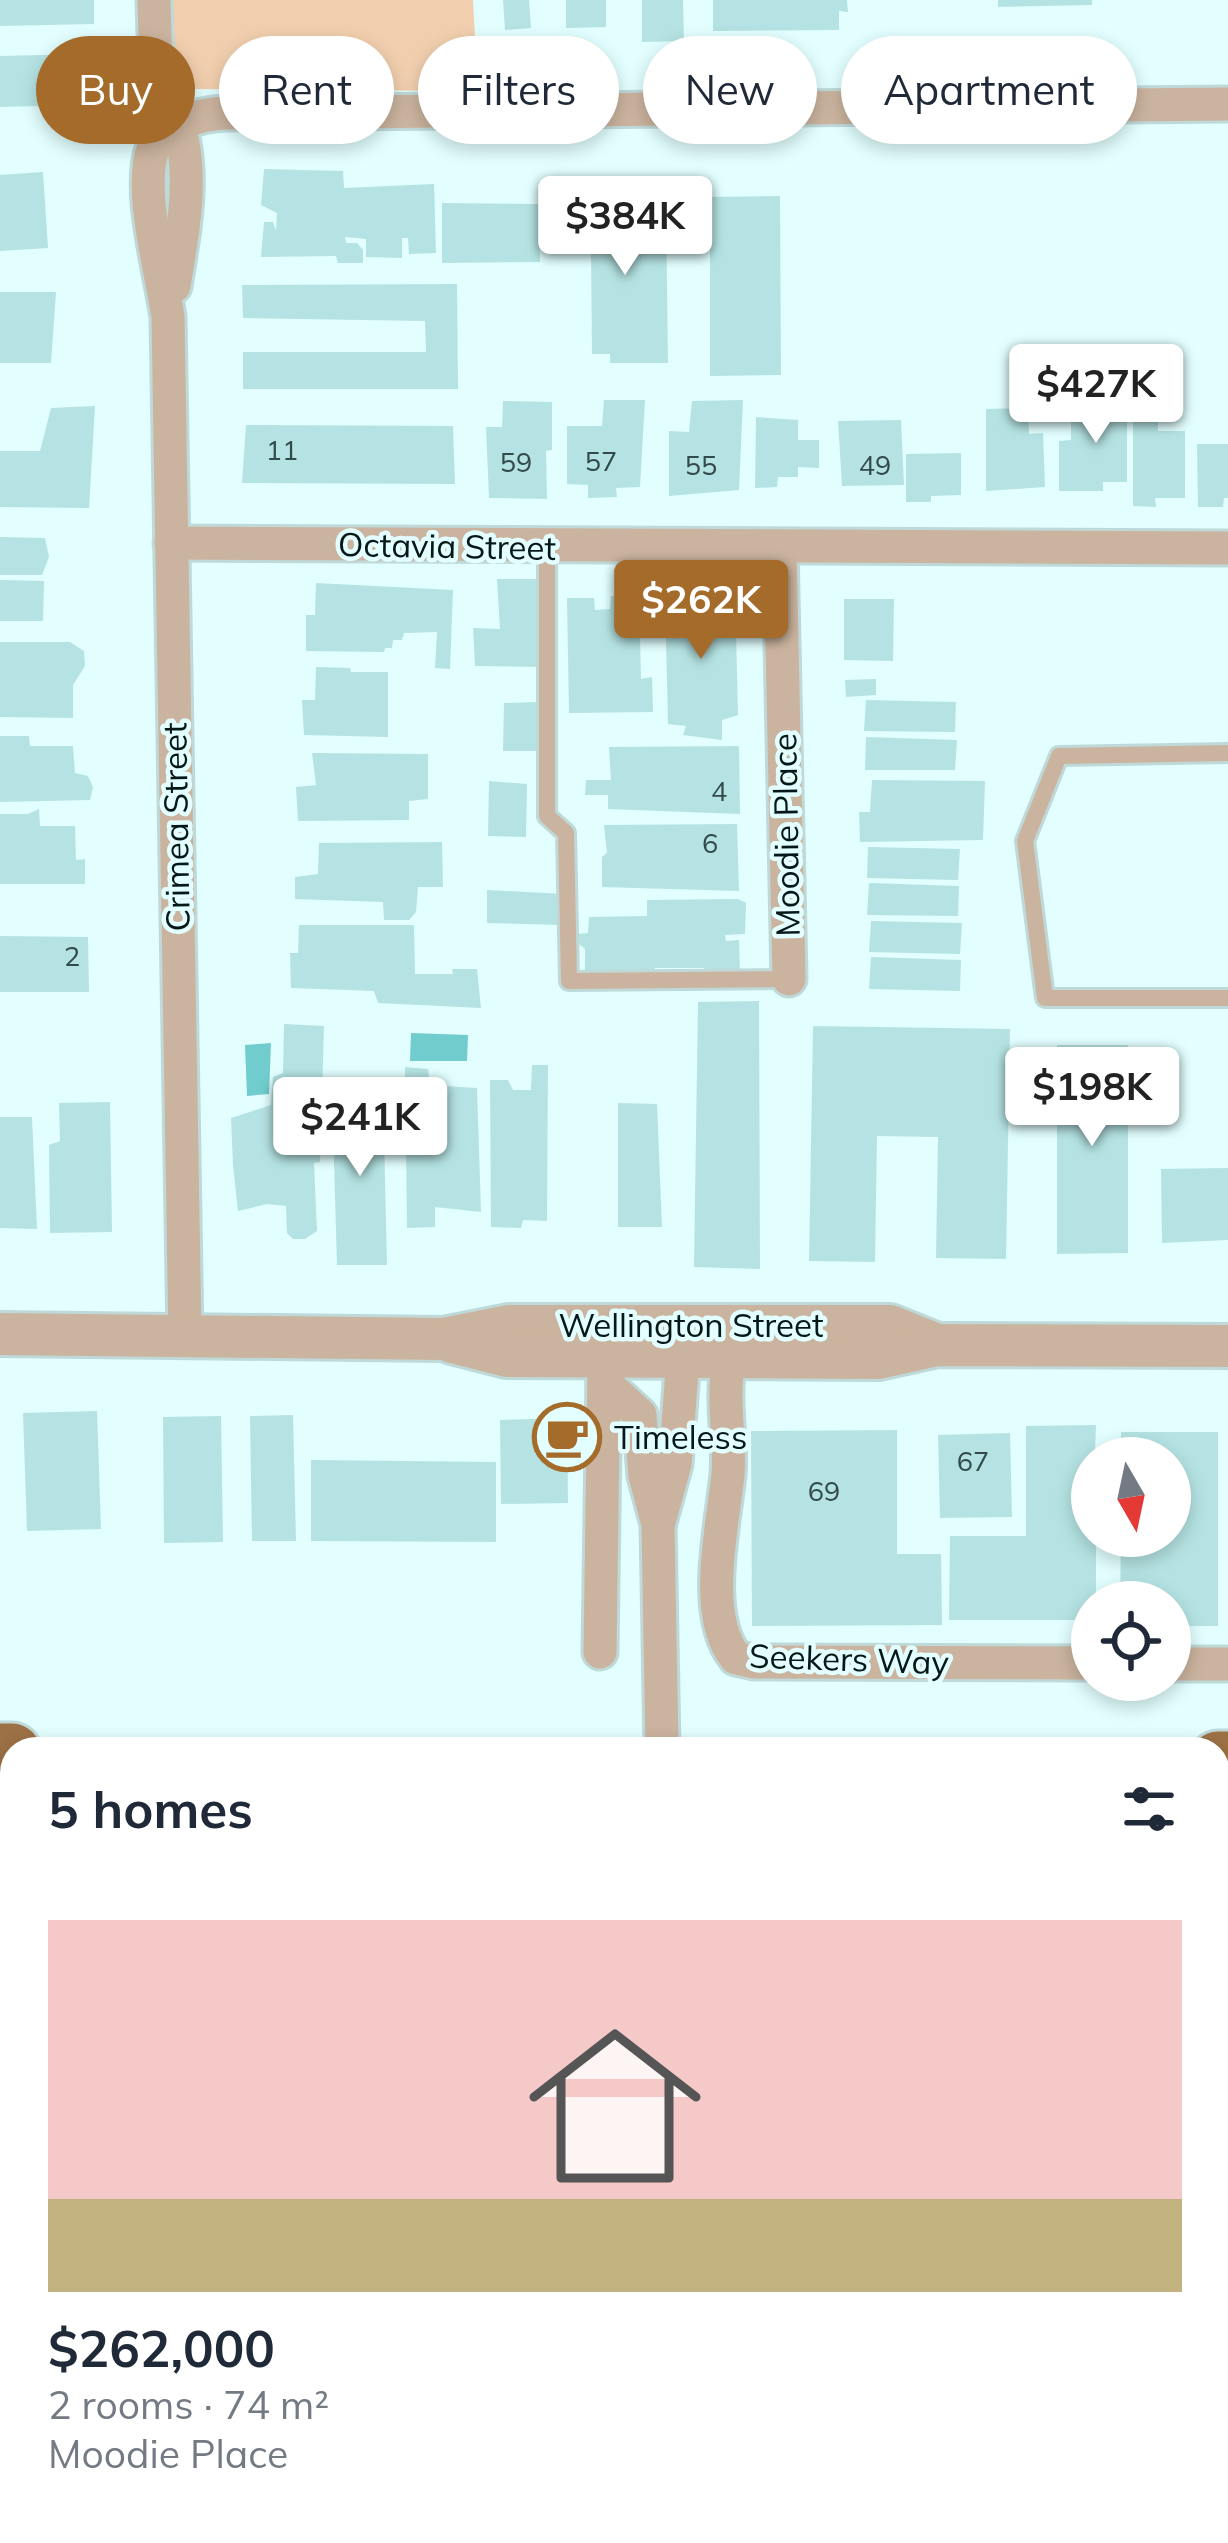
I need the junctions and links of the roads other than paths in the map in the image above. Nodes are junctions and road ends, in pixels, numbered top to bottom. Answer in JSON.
{"nodes":[{"id":1,"x":154,"y":0,"type":"edge"},
{"id":2,"x":159,"y":36,"type":"edge"},
{"id":3,"x":1228,"y":104,"type":"edge"},
{"id":4,"x":195,"y":113,"type":"edge"},
{"id":5,"x":158,"y":144,"type":"edge"},
{"id":6,"x":171,"y":543,"type":"junction"},
{"id":7,"x":547,"y":547,"type":"junction"},
{"id":8,"x":781,"y":548,"type":"junction"},
{"id":9,"x":1228,"y":548,"type":"edge"},
{"id":10,"x":1228,"y":753,"type":"edge"},
{"id":11,"x":789,"y":979,"type":"joint"},
{"id":12,"x":1228,"y":998,"type":"edge"},
{"id":13,"x":0,"y":1334,"type":"edge"},
{"id":14,"x":185,"y":1336,"type":"junction"},
{"id":15,"x":443,"y":1339,"type":"junction"},
{"id":16,"x":741,"y":1341,"type":"junction"},
{"id":17,"x":1228,"y":1346,"type":"edge"},
{"id":18,"x":683,"y":1357,"type":"junction"},
{"id":19,"x":604,"y":1369,"type":"junction"},
{"id":20,"x":658,"y":1524,"type":"junction"},
{"id":21,"x":600,"y":1652,"type":"dead end"},
{"id":22,"x":1071,"y":1664,"type":"edge"},
{"id":23,"x":1191,"y":1664,"type":"edge"},
{"id":24,"x":1228,"y":1664,"type":"edge"},
{"id":25,"x":662,"y":1737,"type":"edge"}],
"edges":[{"from":1,"to":2,"type":"street"},
{"from":3,"to":4,"type":"street"},
{"from":5,"to":6,"type":"street","name":"Crimea Street"},
{"from":6,"to":7,"type":"street","name":"Octavia Street"},
{"from":6,"to":14,"type":"street","name":"Crimea Street"},
{"from":7,"to":8,"type":"street","name":"Octavia Street"},
{"from":7,"to":11,"type":"lane"},
{"from":8,"to":9,"type":"street","name":"Octavia Street"},
{"from":8,"to":11,"type":"street","name":"Moodie Place"},
{"from":10,"to":12,"type":"lane"},
{"from":13,"to":14,"type":"street","name":"Wellington Street"},
{"from":14,"to":15,"type":"street","name":"Wellington Street"},
{"from":15,"to":16,"type":"street","name":"Wellington Street"},
{"from":15,"to":19,"type":"street","name":"Wellington Street"},
{"from":16,"to":17,"type":"street","name":"Wellington Street"},
{"from":16,"to":18,"type":"street","name":"Wellington Street"},
{"from":16,"to":22,"type":"street","name":"Seekers Way"},
{"from":18,"to":19,"type":"street","name":"Wellington Street"},
{"from":18,"to":20,"type":"street"},
{"from":19,"to":20,"type":"street"},
{"from":19,"to":21,"type":"street"},
{"from":20,"to":25,"type":"street"},
{"from":23,"to":24,"type":"street"}]}
